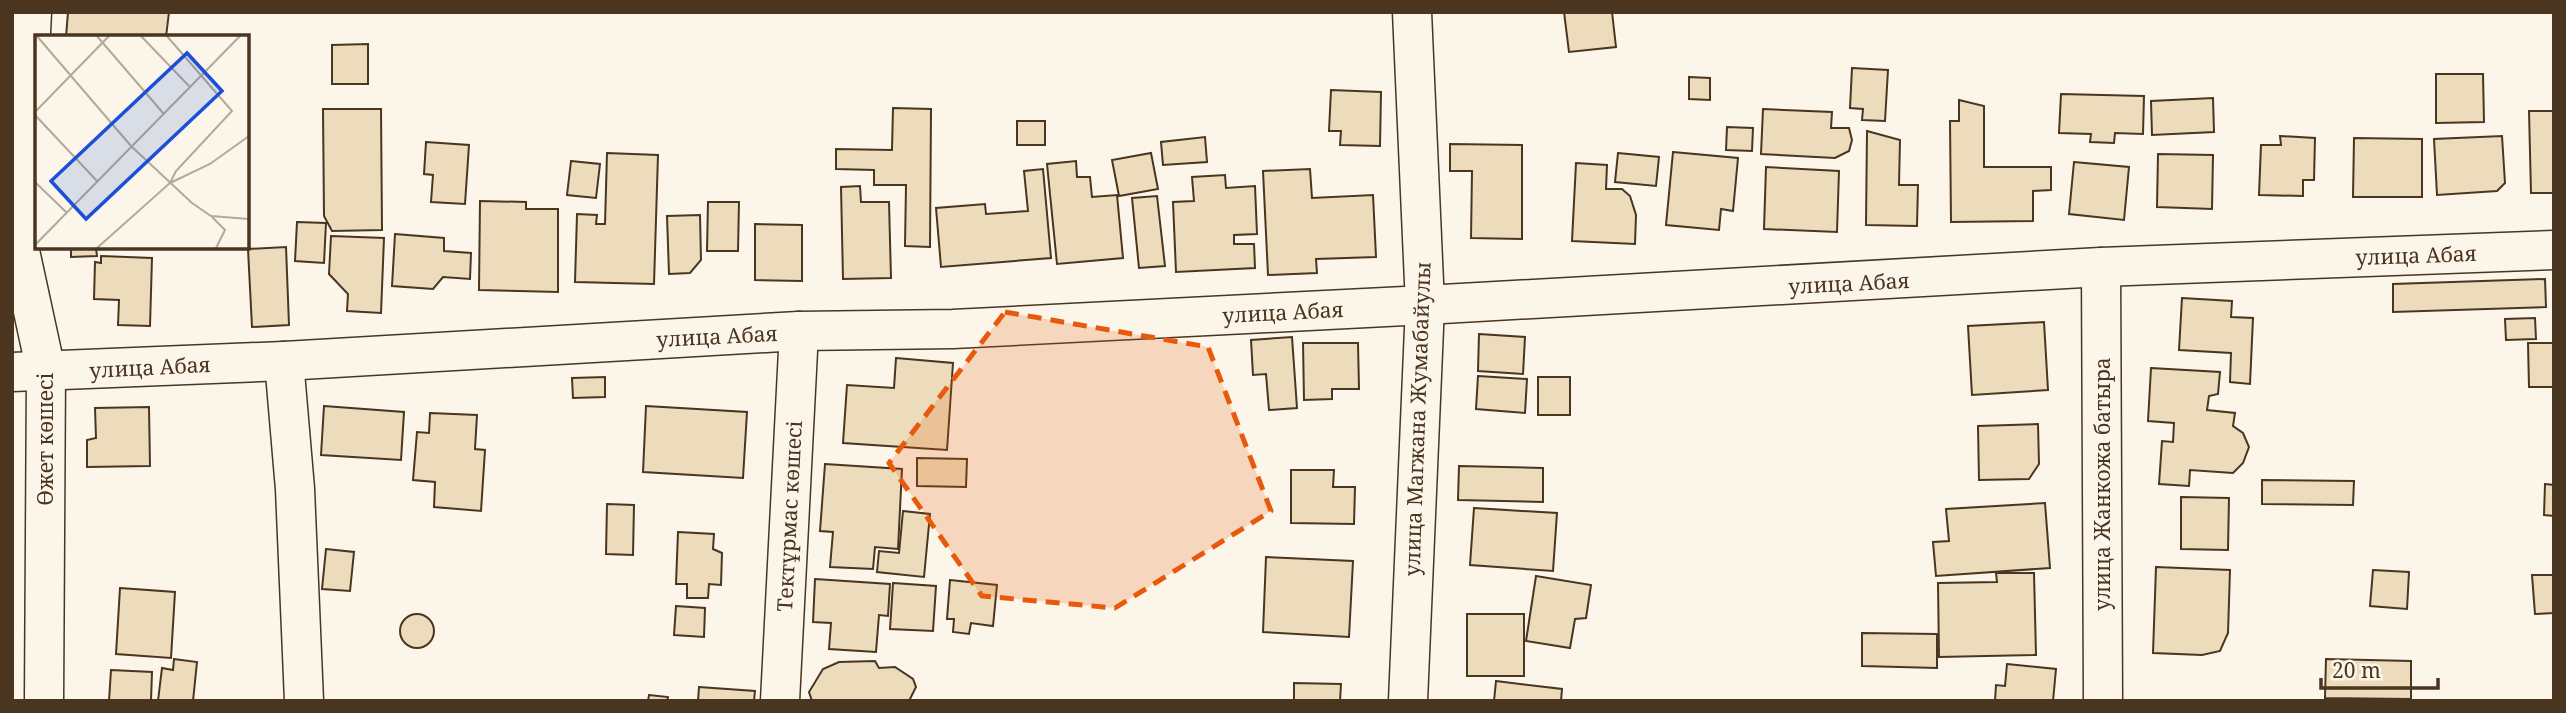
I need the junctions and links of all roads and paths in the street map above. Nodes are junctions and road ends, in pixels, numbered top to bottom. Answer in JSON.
{"nodes":[{"id":1,"x":32,"y":12,"type":"edge"},
{"id":2,"x":1412,"y":12,"type":"edge"},
{"id":3,"x":2554,"y":250,"type":"edge"},
{"id":4,"x":2101,"y":267,"type":"junction"},
{"id":5,"x":1425,"y":305,"type":"junction"},
{"id":6,"x":799,"y":331,"type":"junction"},
{"id":7,"x":284,"y":361,"type":"junction"},
{"id":8,"x":29,"y":372,"type":"edge"},
{"id":9,"x":44,"y":701,"type":"edge"},
{"id":10,"x":304,"y":701,"type":"edge"},
{"id":11,"x":780,"y":701,"type":"edge"},
{"id":12,"x":1408,"y":701,"type":"edge"},
{"id":13,"x":2103,"y":701,"type":"edge"}],
"edges":[{"from":1,"to":8,"type":"street","name":"Өжет көшесі"},
{"from":2,"to":5,"type":"street","name":"улица Магжана Жумабайулы"},
{"from":3,"to":4,"type":"street","name":"улица Абая"},
{"from":4,"to":5,"type":"street","name":"улица Абая"},
{"from":4,"to":13,"type":"street","name":"улица Жанкожа батыра"},
{"from":5,"to":6,"type":"street","name":"улица Абая"},
{"from":5,"to":12,"type":"street","name":"улица Магжана Жумабайулы"},
{"from":6,"to":7,"type":"street","name":"улица Абая"},
{"from":6,"to":11,"type":"street","name":"Тектұрмас көшесі"},
{"from":7,"to":8,"type":"street","name":"улица Абая"},
{"from":7,"to":10,"type":"street"},
{"from":8,"to":9,"type":"street","name":"Өжет көшесі"}]}
